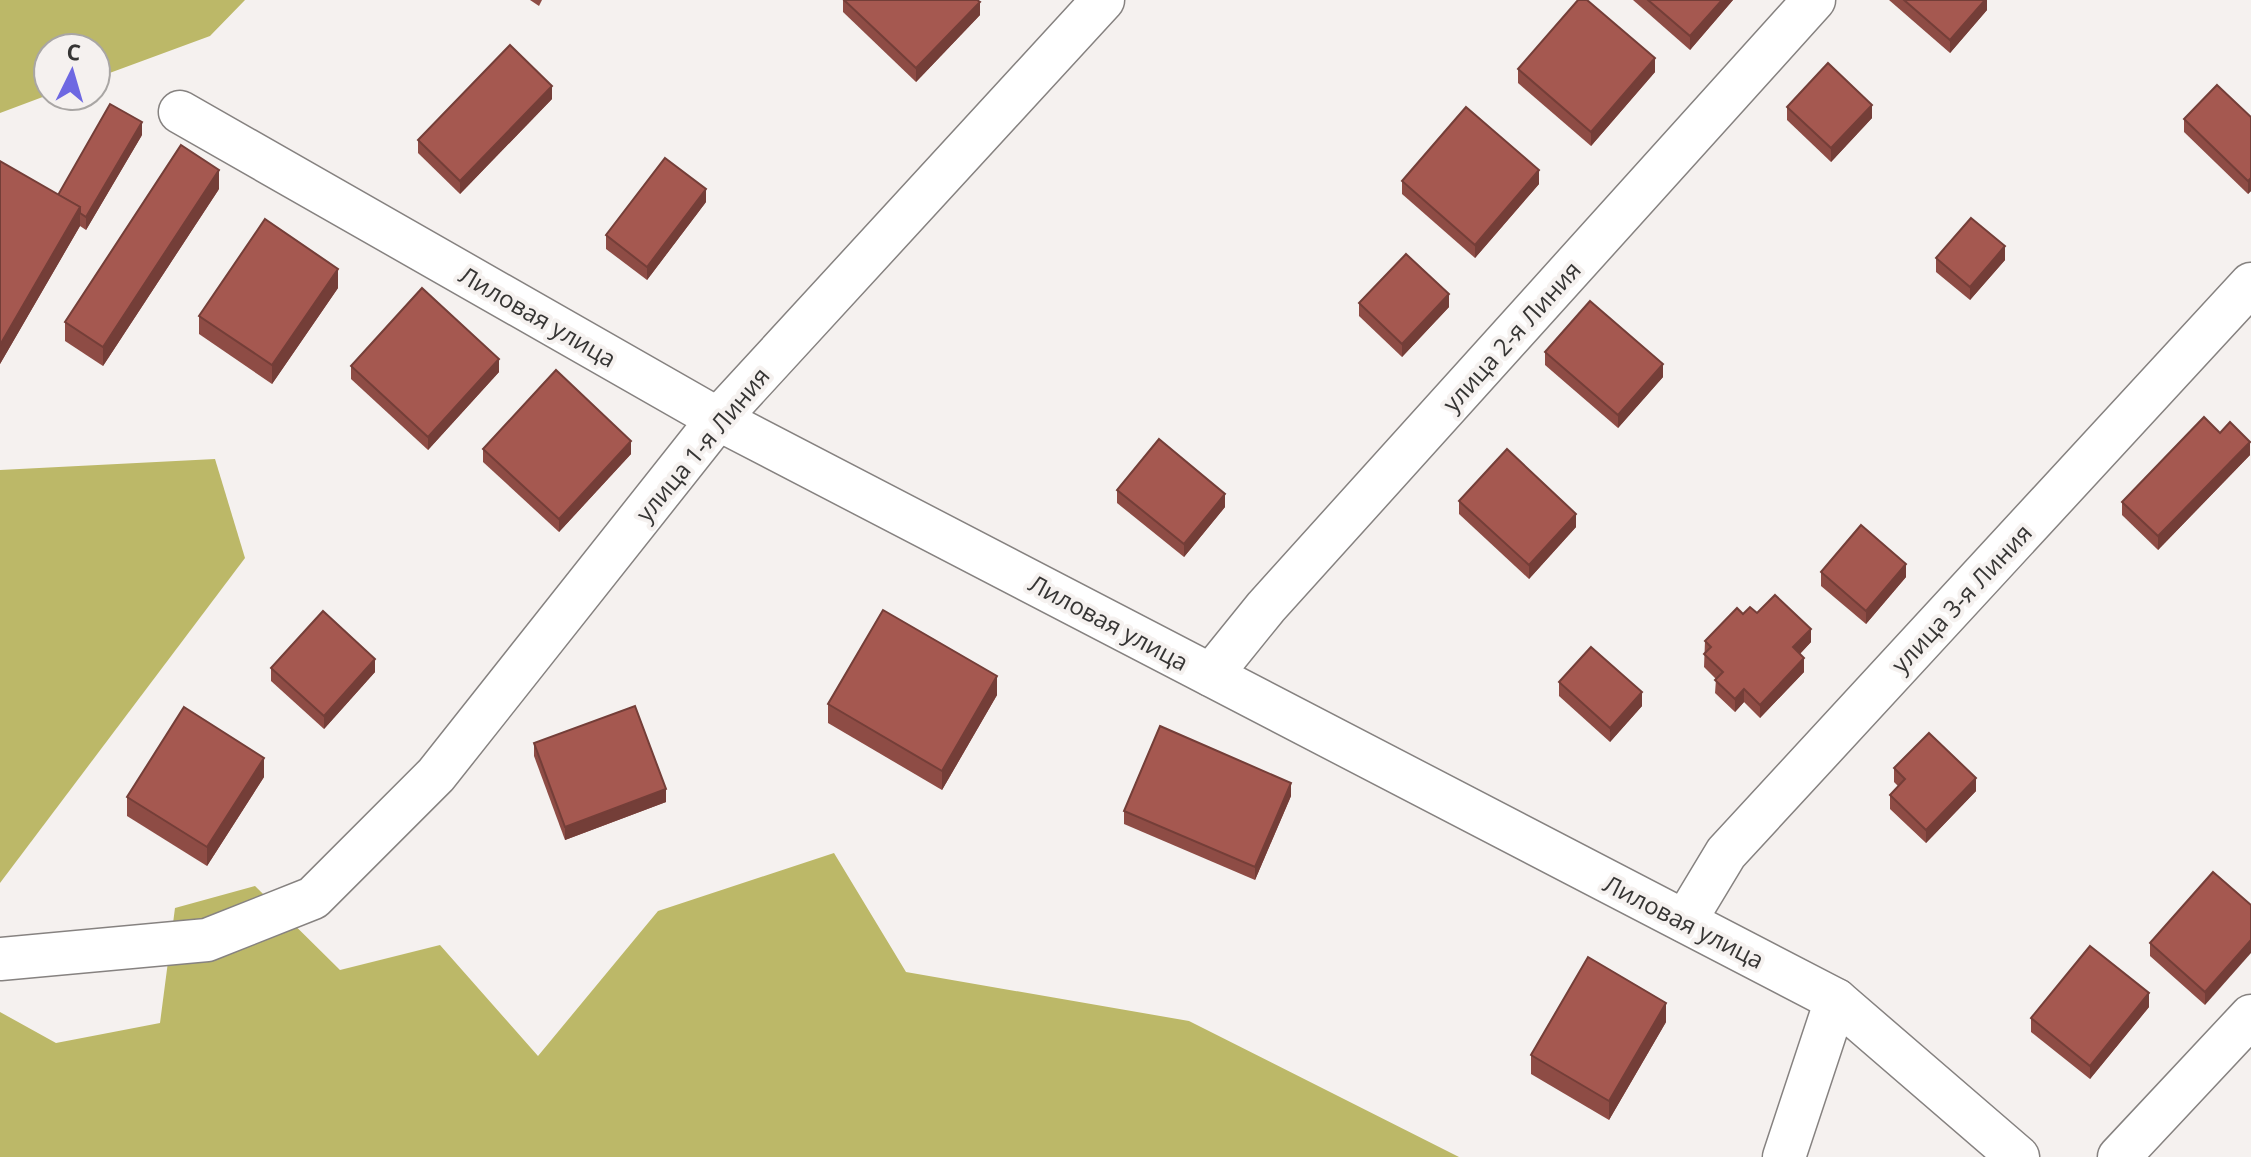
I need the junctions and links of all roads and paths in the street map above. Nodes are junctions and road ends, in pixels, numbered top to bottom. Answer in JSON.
{"nodes":[{"id":1,"x":1103,"y":0,"type":"edge"},
{"id":2,"x":1814,"y":0,"type":"edge"},
{"id":3,"x":180,"y":112,"type":"dead end"},
{"id":4,"x":2251,"y":284,"type":"edge"},
{"id":5,"x":718,"y":419,"type":"junction"},
{"id":6,"x":1211,"y":675,"type":"junction"},
{"id":7,"x":1685,"y":921,"type":"junction"},
{"id":8,"x":0,"y":959,"type":"edge"},
{"id":9,"x":1836,"y":1000,"type":"junction"},
{"id":10,"x":2251,"y":1016,"type":"edge"},
{"id":11,"x":1784,"y":1157,"type":"edge"},
{"id":12,"x":2018,"y":1157,"type":"edge"},
{"id":13,"x":2119,"y":1157,"type":"edge"}],
"edges":[{"from":1,"to":5,"type":"lane","name":"улица 1-я Линия"},
{"from":2,"to":6,"type":"lane","name":"улица 2-я Линия"},
{"from":3,"to":5,"type":"lane","name":"Лиловая улица"},
{"from":4,"to":7,"type":"lane","name":"улица 3-я Линия"},
{"from":5,"to":6,"type":"lane","name":"Лиловая улица"},
{"from":5,"to":8,"type":"lane","name":"улица 1-я Линия"},
{"from":6,"to":7,"type":"lane","name":"Лиловая улица"},
{"from":7,"to":9,"type":"lane","name":"Лиловая улица"},
{"from":9,"to":11,"type":"lane"},
{"from":9,"to":12,"type":"lane","name":"Лиловая улица"},
{"from":10,"to":13,"type":"lane"}]}
